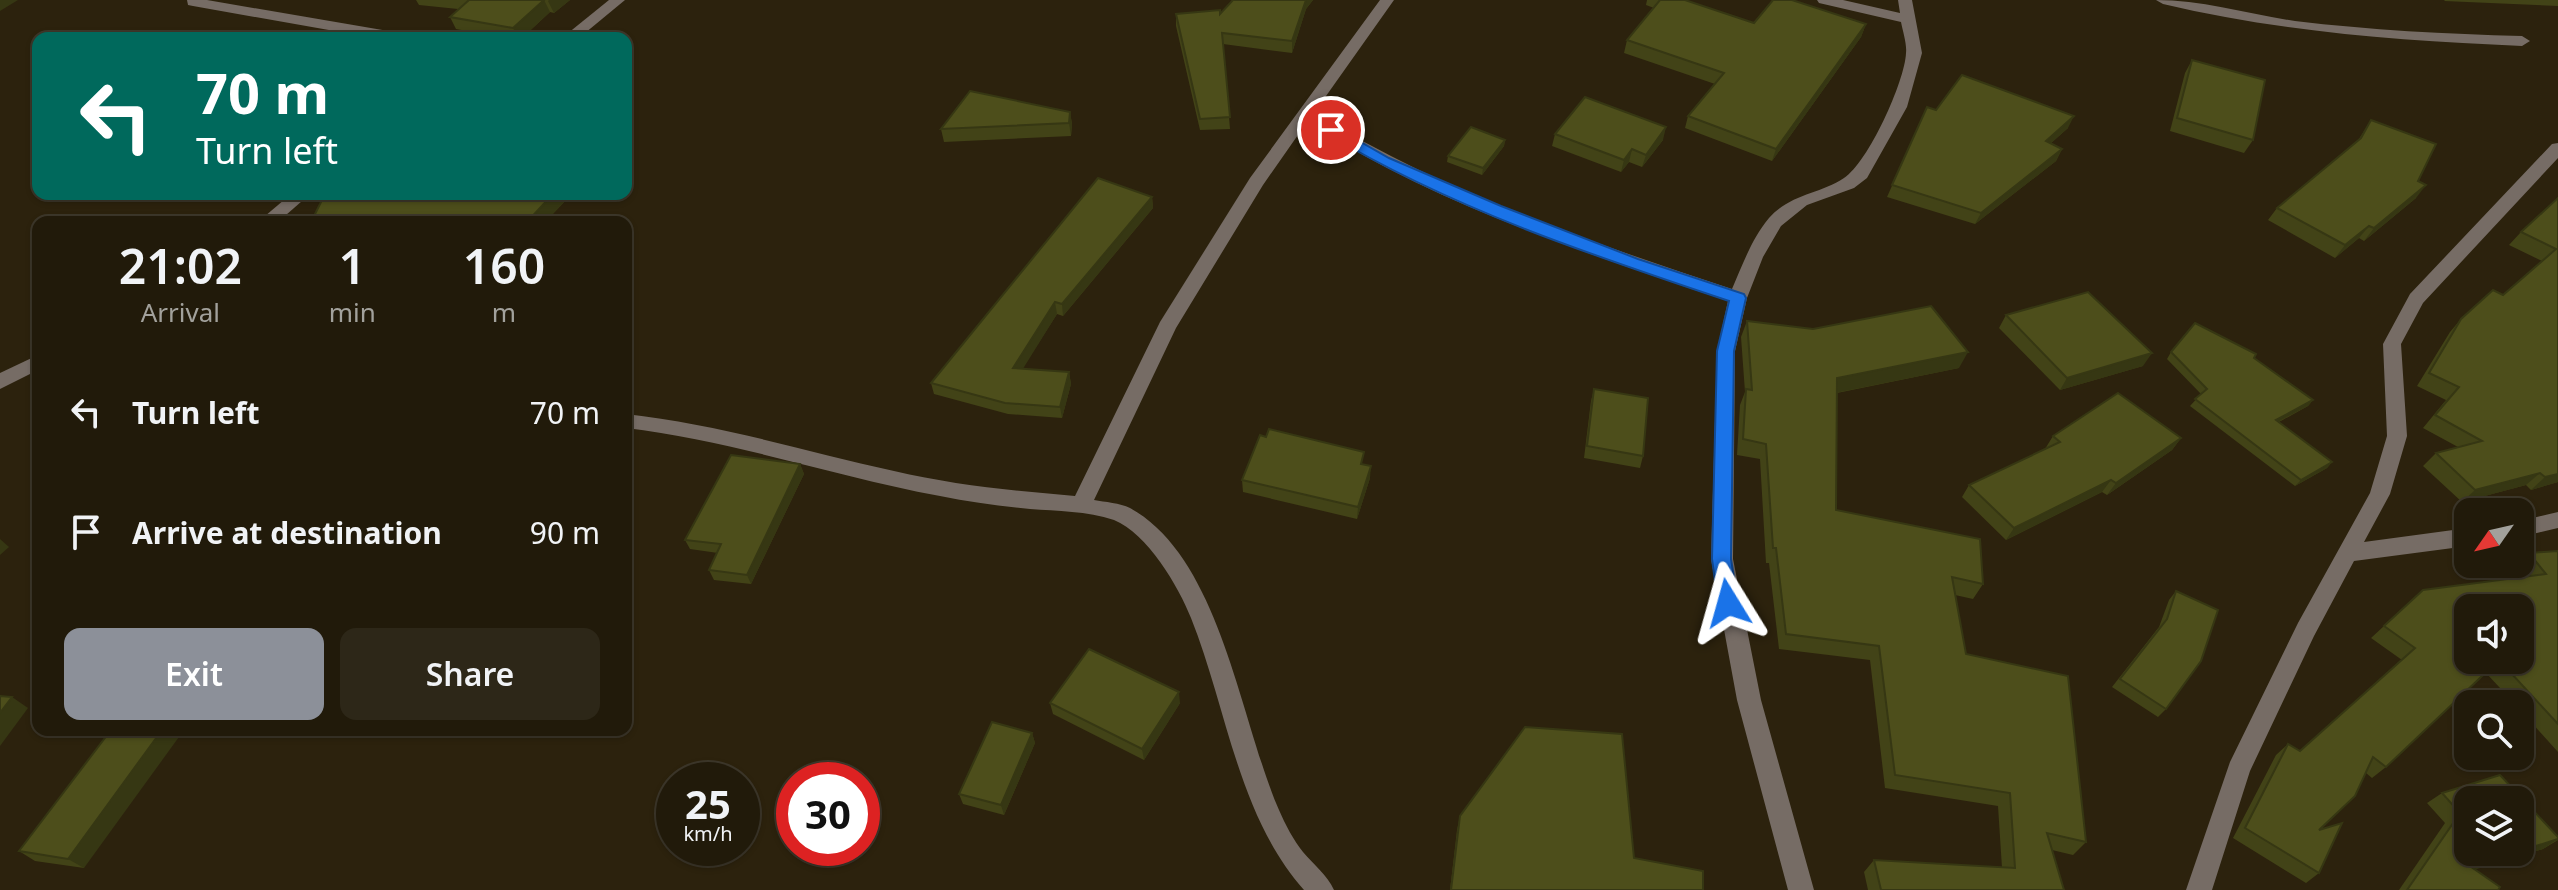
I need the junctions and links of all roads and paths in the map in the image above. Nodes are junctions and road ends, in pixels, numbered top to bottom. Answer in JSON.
{"nodes":[{"id":1,"x":618,"y":0,"type":"edge"},
{"id":2,"x":1387,"y":0,"type":"edge"},
{"id":3,"x":1824,"y":0,"type":"edge"},
{"id":4,"x":1905,"y":0,"type":"edge"},
{"id":5,"x":2163,"y":0,"type":"edge"},
{"id":6,"x":193,"y":2,"type":"dead end"},
{"id":7,"x":1910,"y":20,"type":"junction"},
{"id":8,"x":366,"y":32,"type":"edge"},
{"id":9,"x":578,"y":32,"type":"edge"},
{"id":10,"x":2522,"y":41,"type":"dead end"},
{"id":11,"x":1305,"y":114,"type":"junction"},
{"id":12,"x":2558,"y":148,"type":"edge"},
{"id":13,"x":294,"y":200,"type":"edge"},
{"id":14,"x":274,"y":216,"type":"edge"},
{"id":15,"x":1738,"y":298,"type":"junction"},
{"id":16,"x":32,"y":365,"type":"edge"},
{"id":17,"x":0,"y":382,"type":"edge"},
{"id":18,"x":632,"y":422,"type":"edge"},
{"id":19,"x":1081,"y":505,"type":"junction"},
{"id":20,"x":2558,"y":520,"type":"edge"},
{"id":21,"x":2534,"y":526,"type":"edge"},
{"id":22,"x":2454,"y":539,"type":"edge"},
{"id":23,"x":2350,"y":553,"type":"junction"},
{"id":24,"x":1321,"y":890,"type":"edge"},
{"id":25,"x":1801,"y":890,"type":"edge"},
{"id":26,"x":2199,"y":890,"type":"edge"}],
"edges":[{"from":1,"to":9,"type":"street"},
{"from":2,"to":11,"type":"street"},
{"from":3,"to":7,"type":"street"},
{"from":4,"to":7,"type":"street"},
{"from":5,"to":10,"type":"street"},
{"from":6,"to":8,"type":"street"},
{"from":7,"to":15,"type":"street"},
{"from":11,"to":15,"type":"street"},
{"from":11,"to":19,"type":"street"},
{"from":12,"to":23,"type":"street"},
{"from":13,"to":14,"type":"street"},
{"from":15,"to":25,"type":"street"},
{"from":16,"to":17,"type":"street"},
{"from":18,"to":19,"type":"street"},
{"from":19,"to":24,"type":"street"},
{"from":20,"to":21,"type":"street"},
{"from":22,"to":23,"type":"street"},
{"from":23,"to":26,"type":"street"}]}
